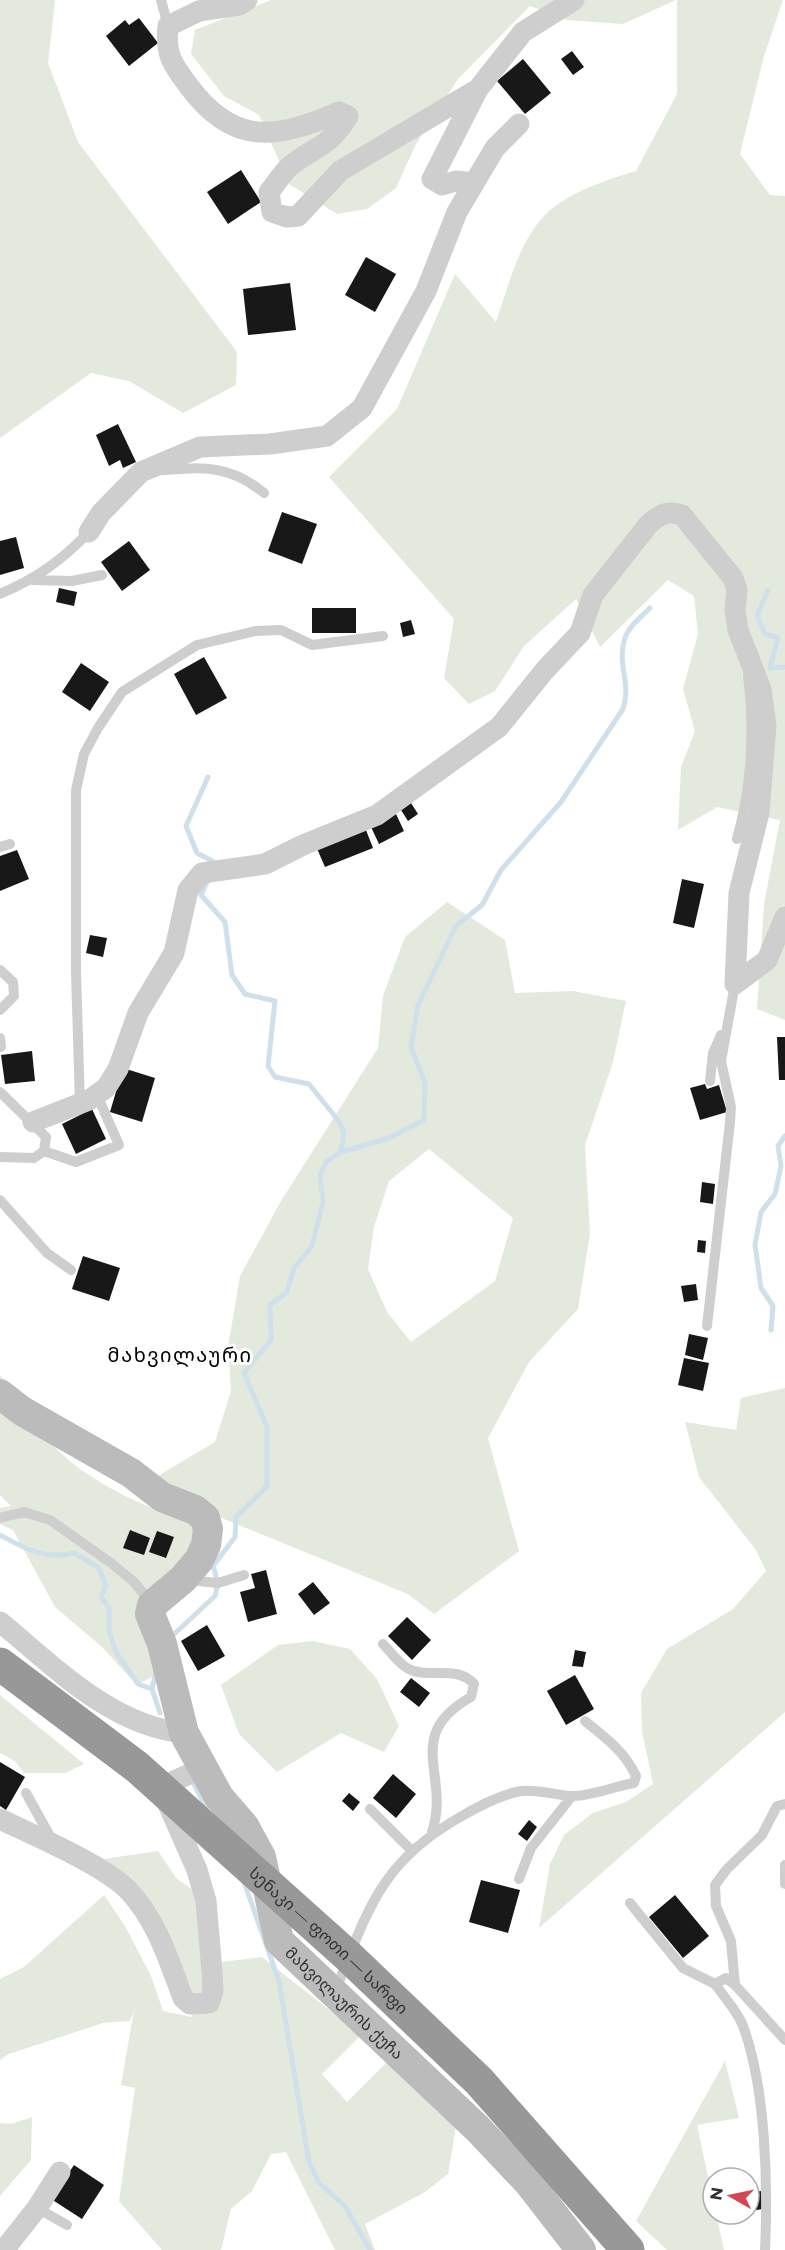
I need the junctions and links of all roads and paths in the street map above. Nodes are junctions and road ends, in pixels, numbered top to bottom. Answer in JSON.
{"nodes":[{"id":1,"x":161,"y":0,"type":"edge"},
{"id":2,"x":247,"y":0,"type":"edge"},
{"id":3,"x":574,"y":0,"type":"edge"},
{"id":4,"x":168,"y":26,"type":"junction"},
{"id":5,"x":478,"y":89,"type":"junction"},
{"id":6,"x":519,"y":124,"type":"dead end"},
{"id":7,"x":474,"y":183,"type":"junction"},
{"id":8,"x":141,"y":472,"type":"junction"},
{"id":9,"x":264,"y":493,"type":"dead end"},
{"id":10,"x":89,"y":532,"type":"joint"},
{"id":11,"x":102,"y":575,"type":"dead end"},
{"id":12,"x":33,"y":580,"type":"junction"},
{"id":13,"x":0,"y":594,"type":"edge"},
{"id":14,"x":383,"y":636,"type":"dead end"},
{"id":15,"x":743,"y":642,"type":"junction"},
{"id":16,"x":737,"y":839,"type":"dead end"},
{"id":17,"x":785,"y":917,"type":"edge"},
{"id":18,"x":0,"y":970,"type":"edge"},
{"id":19,"x":735,"y":984,"type":"junction"},
{"id":20,"x":0,"y":1010,"type":"edge"},
{"id":21,"x":730,"y":1016,"type":"junction"},
{"id":22,"x":711,"y":1081,"type":"dead end"},
{"id":23,"x":0,"y":1092,"type":"edge"},
{"id":24,"x":89,"y":1099,"type":"junction"},
{"id":25,"x":33,"y":1122,"type":"junction"},
{"id":26,"x":44,"y":1151,"type":"junction"},
{"id":27,"x":0,"y":1157,"type":"edge"},
{"id":28,"x":0,"y":1200,"type":"edge"},
{"id":29,"x":71,"y":1270,"type":"dead end"},
{"id":30,"x":706,"y":1326,"type":"dead end"},
{"id":31,"x":0,"y":1394,"type":"edge"},
{"id":32,"x":0,"y":1518,"type":"edge"},
{"id":33,"x":244,"y":1575,"type":"dead end"},
{"id":34,"x":183,"y":1579,"type":"junction"},
{"id":35,"x":152,"y":1605,"type":"junction"},
{"id":36,"x":0,"y":1622,"type":"edge"},
{"id":37,"x":383,"y":1644,"type":"dead end"},
{"id":38,"x":0,"y":1664,"type":"edge"},
{"id":39,"x":585,"y":1720,"type":"dead end"},
{"id":40,"x":184,"y":1733,"type":"junction"},
{"id":41,"x":191,"y":1773,"type":"junction"},
{"id":42,"x":26,"y":1792,"type":"dead end"},
{"id":43,"x":572,"y":1796,"type":"junction"},
{"id":44,"x":785,"y":1804,"type":"edge"},
{"id":45,"x":370,"y":1809,"type":"dead end"},
{"id":46,"x":0,"y":1819,"type":"edge"},
{"id":47,"x":432,"y":1832,"type":"junction"},
{"id":48,"x":56,"y":1847,"type":"junction"},
{"id":49,"x":411,"y":1850,"type":"junction"},
{"id":50,"x":785,"y":1865,"type":"edge"},
{"id":51,"x":519,"y":1879,"type":"dead end"},
{"id":52,"x":785,"y":1884,"type":"edge"},
{"id":53,"x":630,"y":1903,"type":"dead end"},
{"id":54,"x":715,"y":1984,"type":"junction"},
{"id":55,"x":735,"y":1985,"type":"junction"},
{"id":56,"x":335,"y":1993,"type":"junction"},
{"id":57,"x":785,"y":2040,"type":"edge"},
{"id":58,"x":60,"y":2172,"type":"dead end"},
{"id":59,"x":37,"y":2208,"type":"junction"},
{"id":60,"x":67,"y":2225,"type":"dead end"},
{"id":61,"x":4,"y":2250,"type":"edge"},
{"id":62,"x":581,"y":2250,"type":"edge"},
{"id":63,"x":628,"y":2250,"type":"edge"},
{"id":64,"x":765,"y":2250,"type":"edge"}],
"edges":[{"from":1,"to":4,"type":"lane"},
{"from":2,"to":4,"type":"street"},
{"from":3,"to":5,"type":"street"},
{"from":4,"to":5,"type":"street"},
{"from":5,"to":7,"type":"street"},
{"from":6,"to":7,"type":"street"},
{"from":7,"to":8,"type":"street"},
{"from":8,"to":9,"type":"lane"},
{"from":8,"to":10,"type":"street"},
{"from":10,"to":12,"type":"lane"},
{"from":11,"to":12,"type":"lane"},
{"from":12,"to":13,"type":"lane"},
{"from":14,"to":24,"type":"lane"},
{"from":15,"to":16,"type":"lane"},
{"from":15,"to":19,"type":"street"},
{"from":15,"to":24,"type":"street"},
{"from":17,"to":19,"type":"street"},
{"from":18,"to":20,"type":"lane"},
{"from":19,"to":21,"type":"lane"},
{"from":21,"to":22,"type":"lane"},
{"from":21,"to":30,"type":"lane"},
{"from":23,"to":25,"type":"lane"},
{"from":24,"to":25,"type":"street"},
{"from":24,"to":26,"type":"lane"},
{"from":25,"to":26,"type":"lane"},
{"from":26,"to":27,"type":"lane"},
{"from":28,"to":29,"type":"lane"},
{"from":31,"to":34,"type":"street"},
{"from":32,"to":35,"type":"lane"},
{"from":33,"to":34,"type":"lane"},
{"from":34,"to":35,"type":"street"},
{"from":35,"to":40,"type":"street","name":"მახვილაურის ქუჩა"},
{"from":36,"to":40,"type":"street"},
{"from":37,"to":47,"type":"lane"},
{"from":38,"to":63,"type":"highway","name":"სენაკი — ფოთი — სარფი"},
{"from":39,"to":43,"type":"lane"},
{"from":40,"to":41,"type":"street","name":"მახვილაურის ქუჩა"},
{"from":41,"to":48,"type":"street"},
{"from":41,"to":56,"type":"street","name":"მახვილაურის ქუჩა"},
{"from":42,"to":48,"type":"lane"},
{"from":43,"to":47,"type":"lane"},
{"from":43,"to":51,"type":"lane"},
{"from":44,"to":55,"type":"lane"},
{"from":45,"to":49,"type":"lane"},
{"from":46,"to":48,"type":"street"},
{"from":47,"to":49,"type":"lane"},
{"from":49,"to":56,"type":"lane"},
{"from":50,"to":52,"type":"lane"},
{"from":53,"to":54,"type":"lane"},
{"from":54,"to":55,"type":"lane"},
{"from":54,"to":64,"type":"lane"},
{"from":55,"to":57,"type":"lane"},
{"from":56,"to":62,"type":"street","name":"მახვილაურის ქუჩა"},
{"from":58,"to":59,"type":"street"},
{"from":59,"to":60,"type":"lane"},
{"from":59,"to":61,"type":"street"}]}
